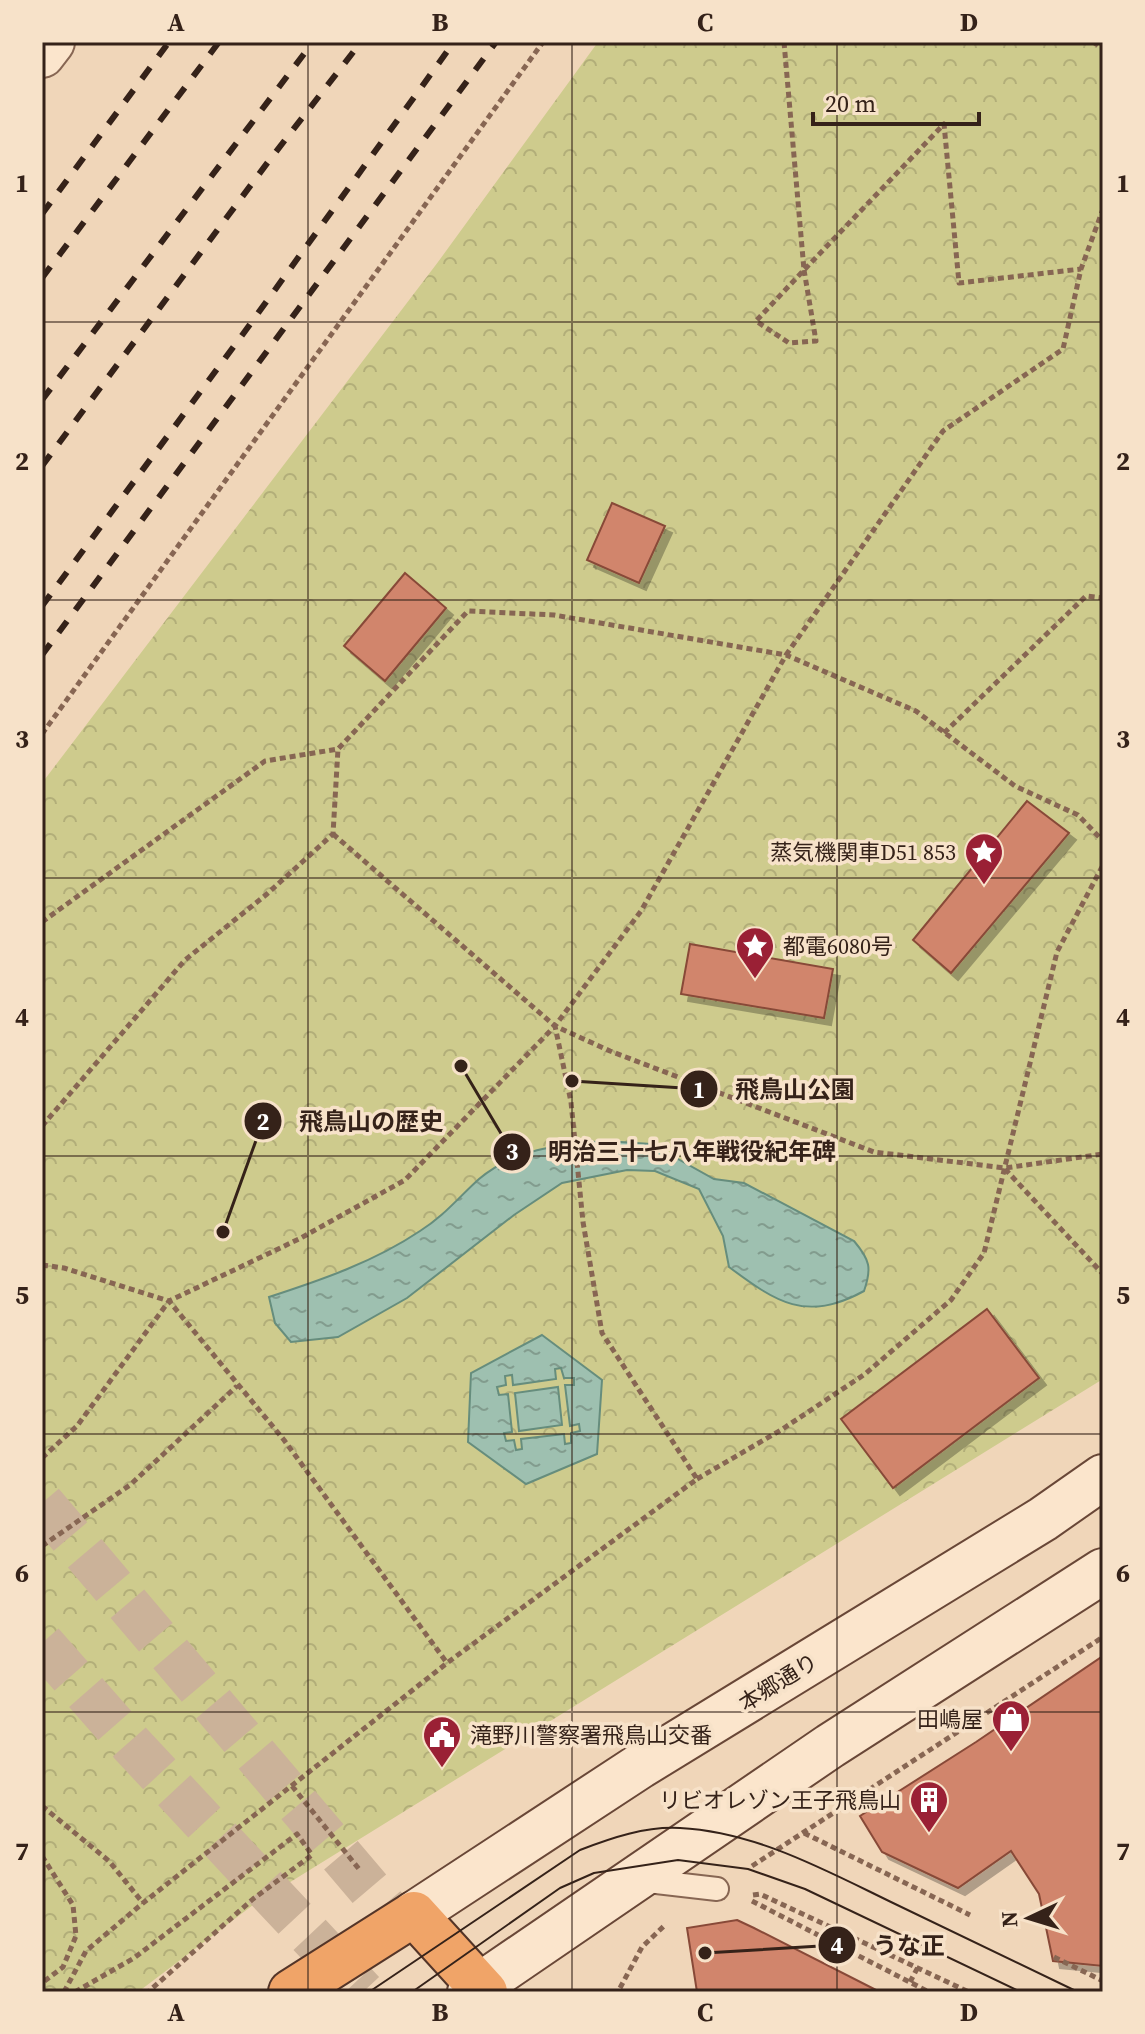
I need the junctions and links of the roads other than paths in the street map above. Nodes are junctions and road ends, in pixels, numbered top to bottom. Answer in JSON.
{"nodes":[{"id":1,"x":52,"y":42,"type":"edge"},
{"id":2,"x":42,"y":55,"type":"edge"},
{"id":3,"x":1103,"y":1477,"type":"edge"},
{"id":4,"x":1103,"y":1571,"type":"edge"},
{"id":5,"x":635,"y":1879,"type":"junction"},
{"id":6,"x":717,"y":1889,"type":"road end"},
{"id":7,"x":414,"y":1914,"type":"junction"},
{"id":8,"x":478,"y":1990,"type":"edge"},
{"id":9,"x":291,"y":1992,"type":"edge"}],
"edges":[{"from":1,"to":2,"type":"main road"},
{"from":3,"to":7,"type":"main road","name":"本郷通り"},
{"from":4,"to":5,"type":"main road"},
{"from":5,"to":6,"type":"lane"},
{"from":5,"to":8,"type":"main road"},
{"from":7,"to":8,"type":"highway"},
{"from":7,"to":9,"type":"highway"}]}
